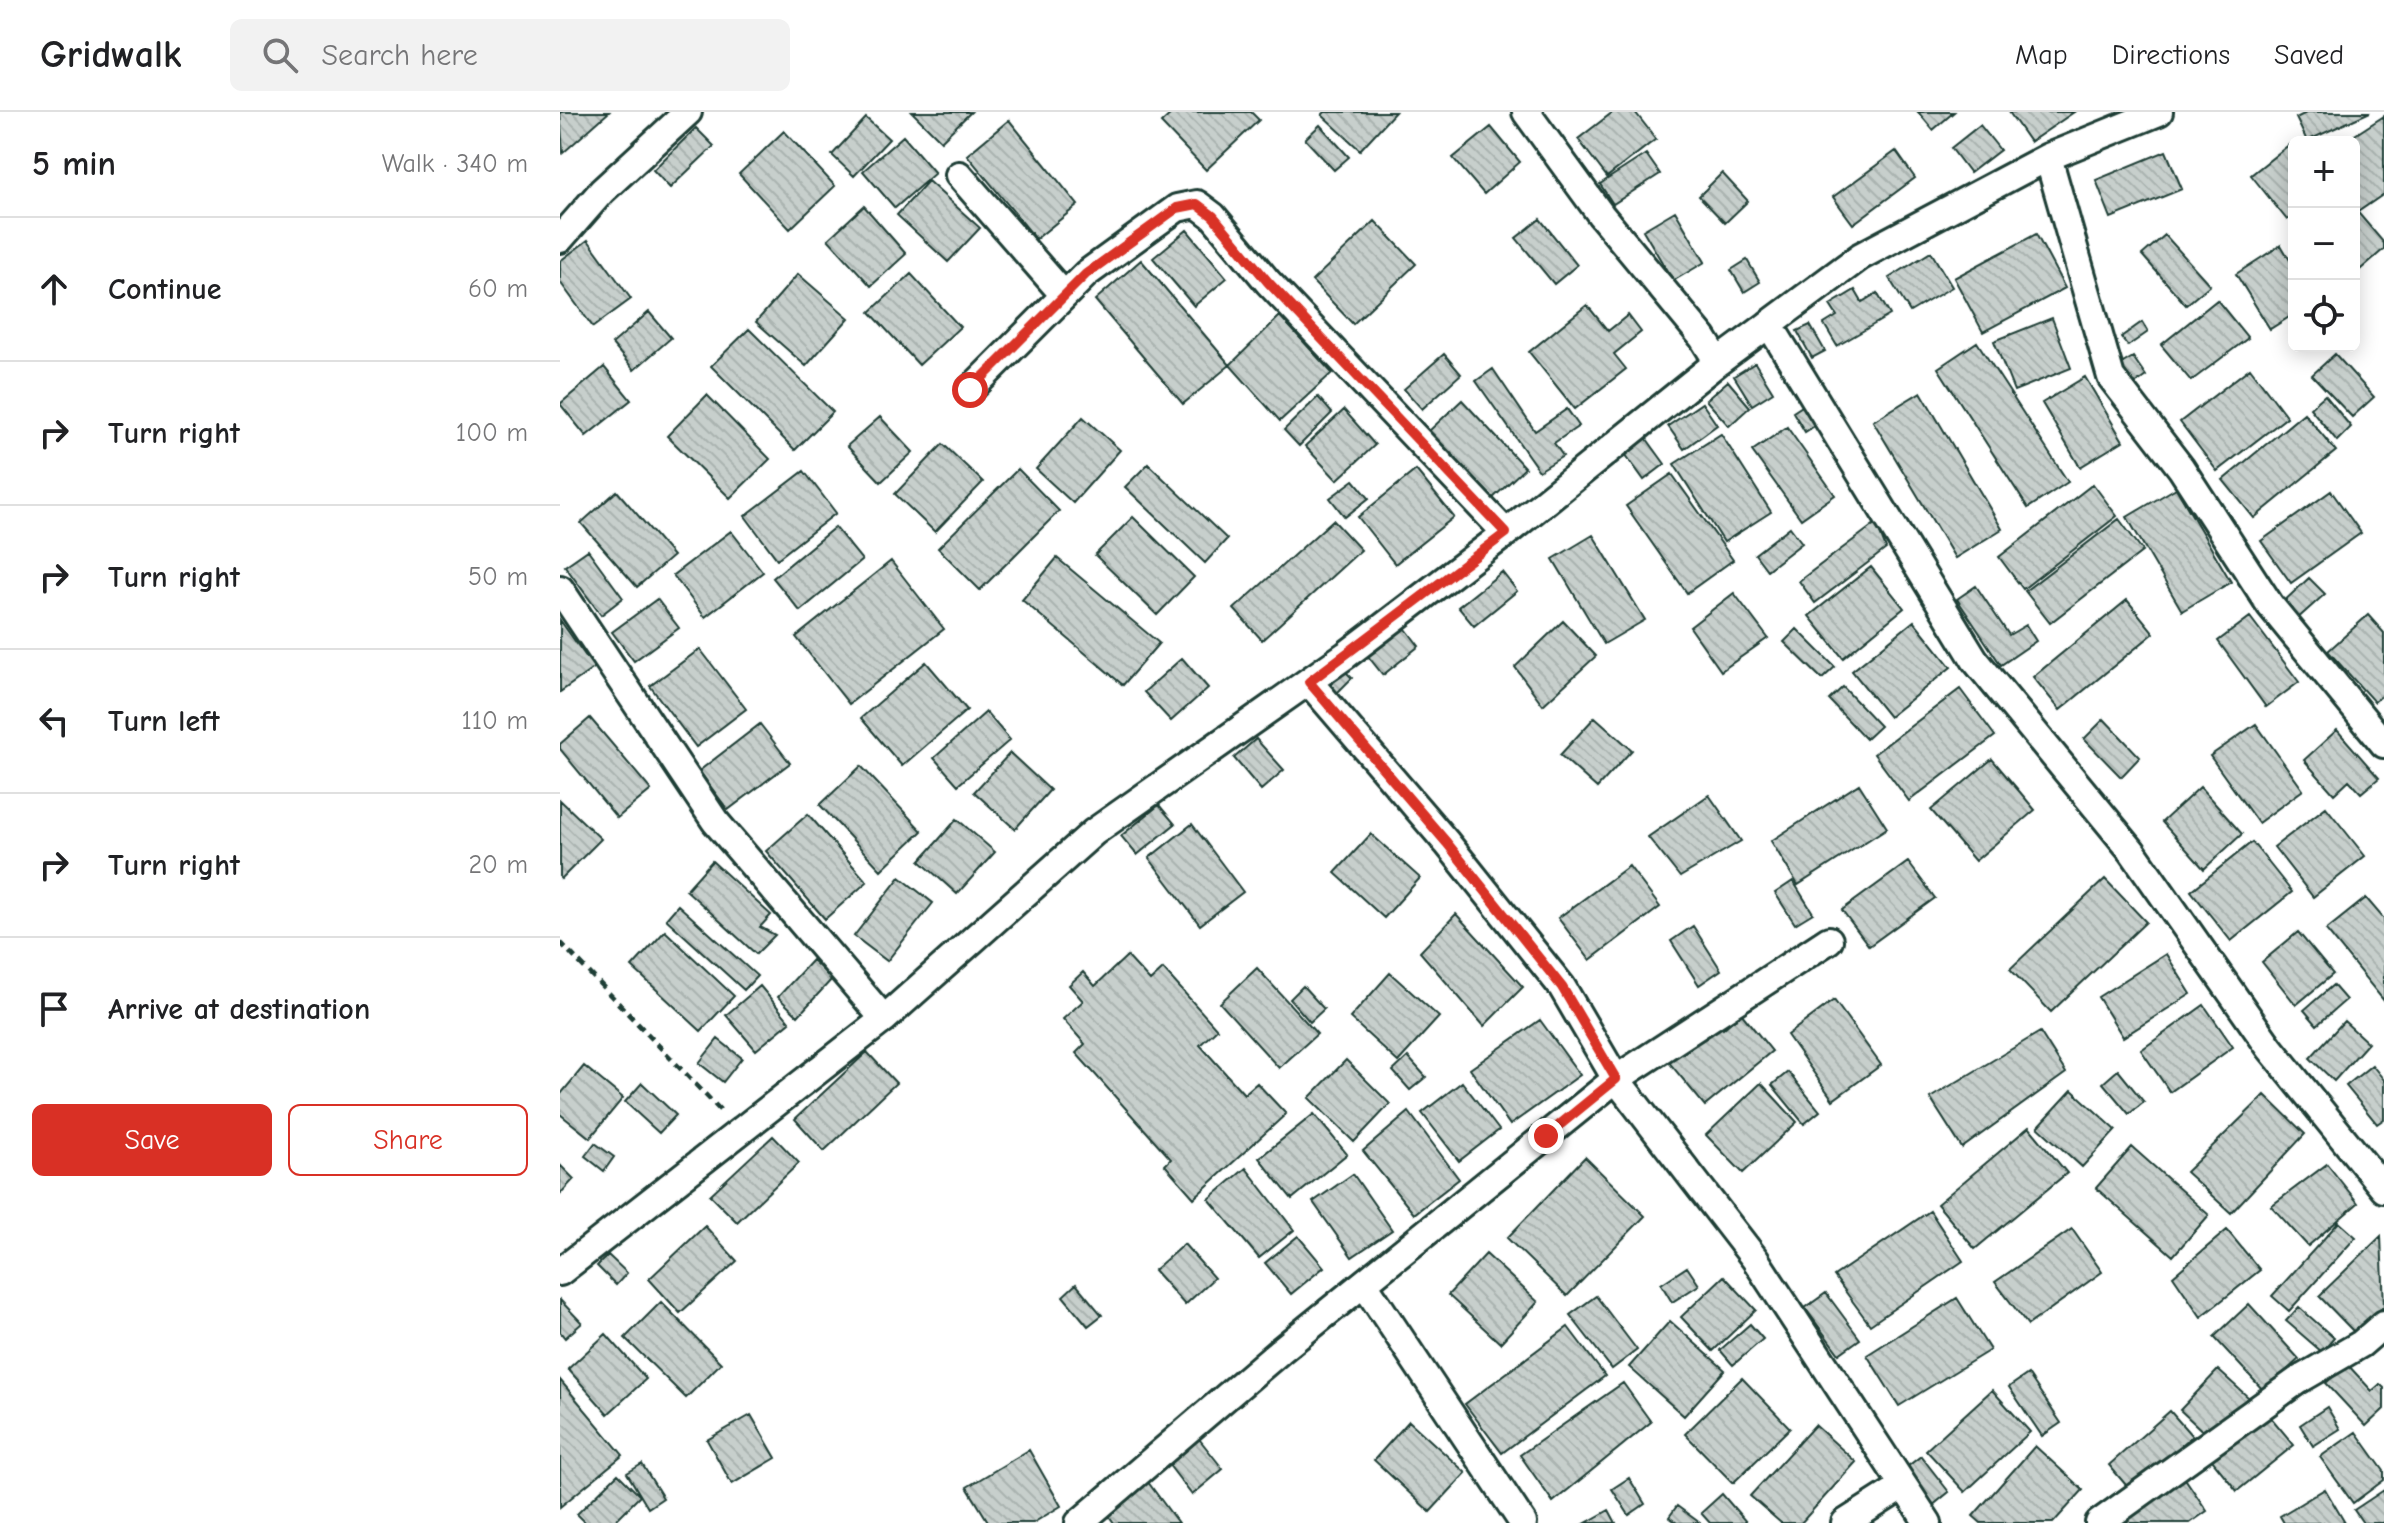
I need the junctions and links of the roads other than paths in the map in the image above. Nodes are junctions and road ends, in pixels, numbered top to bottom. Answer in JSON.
{"nodes":[{"id":1,"x":688,"y":112,"type":"edge"},
{"id":2,"x":1526,"y":112,"type":"edge"},
{"id":3,"x":2159,"y":112,"type":"edge"},
{"id":4,"x":2048,"y":157,"type":"junction"},
{"id":5,"x":959,"y":175,"type":"dead end"},
{"id":6,"x":560,"y":239,"type":"edge"},
{"id":7,"x":1064,"y":295,"type":"junction"},
{"id":8,"x":1769,"y":324,"type":"junction"},
{"id":9,"x":1718,"y":362,"type":"junction"},
{"id":10,"x":970,"y":390,"type":"dead end"},
{"id":11,"x":1506,"y":533,"type":"junction"},
{"id":12,"x":560,"y":589,"type":"edge"},
{"id":13,"x":1309,"y":682,"type":"junction"},
{"id":14,"x":2384,"y":744,"type":"edge"},
{"id":15,"x":1829,"y":940,"type":"dead end"},
{"id":16,"x":884,"y":1019,"type":"junction"},
{"id":17,"x":1616,"y":1079,"type":"junction"},
{"id":18,"x":2384,"y":1189,"type":"edge"},
{"id":19,"x":560,"y":1272,"type":"edge"},
{"id":20,"x":1365,"y":1285,"type":"junction"},
{"id":21,"x":2384,"y":1324,"type":"edge"},
{"id":22,"x":1903,"y":1486,"type":"junction"},
{"id":23,"x":1079,"y":1523,"type":"edge"},
{"id":24,"x":1523,"y":1523,"type":"edge"},
{"id":25,"x":1845,"y":1523,"type":"edge"},
{"id":26,"x":1928,"y":1523,"type":"edge"},
{"id":27,"x":2099,"y":1523,"type":"edge"}],
"edges":[{"from":1,"to":6,"type":"street"},
{"from":2,"to":9,"type":"street"},
{"from":3,"to":4,"type":"street"},
{"from":4,"to":8,"type":"street"},
{"from":4,"to":14,"type":"street"},
{"from":5,"to":7,"type":"street"},
{"from":7,"to":10,"type":"street"},
{"from":7,"to":11,"type":"street"},
{"from":8,"to":9,"type":"street"},
{"from":8,"to":18,"type":"street"},
{"from":9,"to":11,"type":"street"},
{"from":11,"to":13,"type":"street"},
{"from":12,"to":16,"type":"street"},
{"from":13,"to":16,"type":"street"},
{"from":13,"to":17,"type":"street"},
{"from":15,"to":17,"type":"street"},
{"from":16,"to":19,"type":"street"},
{"from":17,"to":20,"type":"street"},
{"from":17,"to":22,"type":"street"},
{"from":20,"to":23,"type":"street"},
{"from":20,"to":24,"type":"street"},
{"from":21,"to":27,"type":"street"},
{"from":22,"to":25,"type":"street"},
{"from":22,"to":26,"type":"street"}]}
